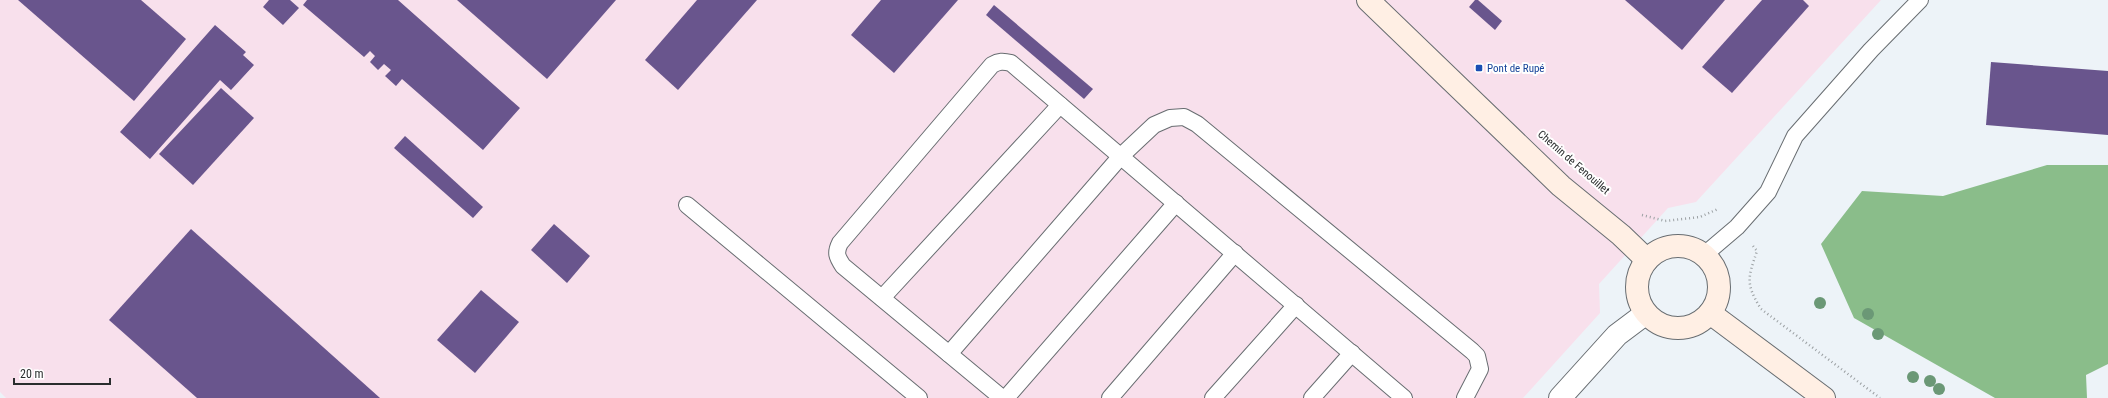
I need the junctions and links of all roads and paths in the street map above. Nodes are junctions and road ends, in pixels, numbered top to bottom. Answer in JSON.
{"nodes":[{"id":1,"x":1368,"y":0,"type":"edge"},
{"id":2,"x":1920,"y":0,"type":"edge"},
{"id":3,"x":1060,"y":105,"type":"junction"},
{"id":4,"x":1121,"y":156,"type":"junction"},
{"id":5,"x":1176,"y":203,"type":"junction"},
{"id":6,"x":687,"y":204,"type":"dead end"},
{"id":7,"x":1640,"y":214,"type":"dead end"},
{"id":8,"x":1737,"y":227,"type":"junction"},
{"id":9,"x":1235,"y":253,"type":"junction"},
{"id":10,"x":1704,"y":255,"type":"junction"},
{"id":11,"x":1647,"y":260,"type":"junction"},
{"id":12,"x":882,"y":298,"type":"junction"},
{"id":13,"x":1296,"y":305,"type":"junction"},
{"id":14,"x":1710,"y":313,"type":"junction"},
{"id":15,"x":1646,"y":314,"type":"junction"},
{"id":16,"x":1352,"y":353,"type":"junction"},
{"id":17,"x":949,"y":354,"type":"junction"},
{"id":18,"x":919,"y":398,"type":"edge"},
{"id":19,"x":1002,"y":398,"type":"edge"},
{"id":20,"x":1006,"y":398,"type":"edge"},
{"id":21,"x":1110,"y":398,"type":"edge"},
{"id":22,"x":1213,"y":398,"type":"edge"},
{"id":23,"x":1312,"y":398,"type":"edge"},
{"id":24,"x":1404,"y":398,"type":"edge"},
{"id":25,"x":1464,"y":398,"type":"edge"},
{"id":26,"x":1560,"y":398,"type":"edge"},
{"id":27,"x":1824,"y":398,"type":"edge"},
{"id":28,"x":1880,"y":398,"type":"edge"}],
"edges":[{"from":1,"to":11,"type":"street"},
{"from":2,"to":8,"type":"lane"},
{"from":3,"to":4,"type":"lane"},
{"from":3,"to":12,"type":"lane"},
{"from":3,"to":12,"type":"lane"},
{"from":4,"to":5,"type":"lane"},
{"from":4,"to":17,"type":"lane"},
{"from":4,"to":25,"type":"lane"},
{"from":5,"to":9,"type":"lane"},
{"from":5,"to":20,"type":"lane"},
{"from":6,"to":18,"type":"lane"},
{"from":7,"to":8,"type":"path"},
{"from":8,"to":10,"type":"lane"},
{"from":8,"to":28,"type":"path"},
{"from":9,"to":13,"type":"lane"},
{"from":9,"to":21,"type":"lane"},
{"from":10,"to":11,"type":"street"},
{"from":10,"to":14,"type":"street"},
{"from":11,"to":15,"type":"street"},
{"from":12,"to":17,"type":"lane"},
{"from":13,"to":16,"type":"lane"},
{"from":13,"to":22,"type":"lane"},
{"from":14,"to":15,"type":"street"},
{"from":14,"to":27,"type":"street"},
{"from":15,"to":26,"type":"street"},
{"from":16,"to":23,"type":"lane"},
{"from":16,"to":24,"type":"lane"},
{"from":17,"to":19,"type":"lane"}]}
